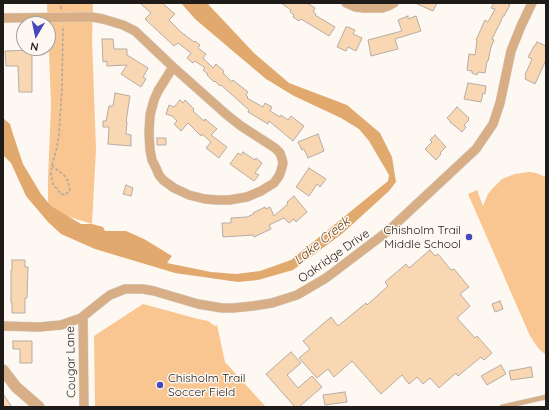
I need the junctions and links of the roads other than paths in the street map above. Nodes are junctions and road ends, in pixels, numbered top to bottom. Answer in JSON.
{"nodes":[{"id":1,"x":346,"y":3,"type":"edge"},
{"id":2,"x":394,"y":3,"type":"edge"},
{"id":3,"x":532,"y":3,"type":"edge"},
{"id":4,"x":3,"y":18,"type":"edge"},
{"id":5,"x":173,"y":67,"type":"junction"},
{"id":6,"x":83,"y":317,"type":"junction"},
{"id":7,"x":3,"y":326,"type":"edge"},
{"id":8,"x":3,"y":370,"type":"edge"},
{"id":9,"x":546,"y":397,"type":"edge"},
{"id":10,"x":39,"y":407,"type":"edge"},
{"id":11,"x":84,"y":407,"type":"edge"},
{"id":12,"x":502,"y":407,"type":"edge"}],
"edges":[{"from":1,"to":2,"type":"street"},
{"from":3,"to":6,"type":"street","name":"Oakridge Drive"},
{"from":4,"to":5,"type":"street"},
{"from":5,"to":5,"type":"street"},
{"from":6,"to":7,"type":"street","name":"Oakridge Drive"},
{"from":6,"to":11,"type":"street","name":"Cougar Lane"},
{"from":8,"to":10,"type":"street"},
{"from":9,"to":12,"type":"lane"}]}
